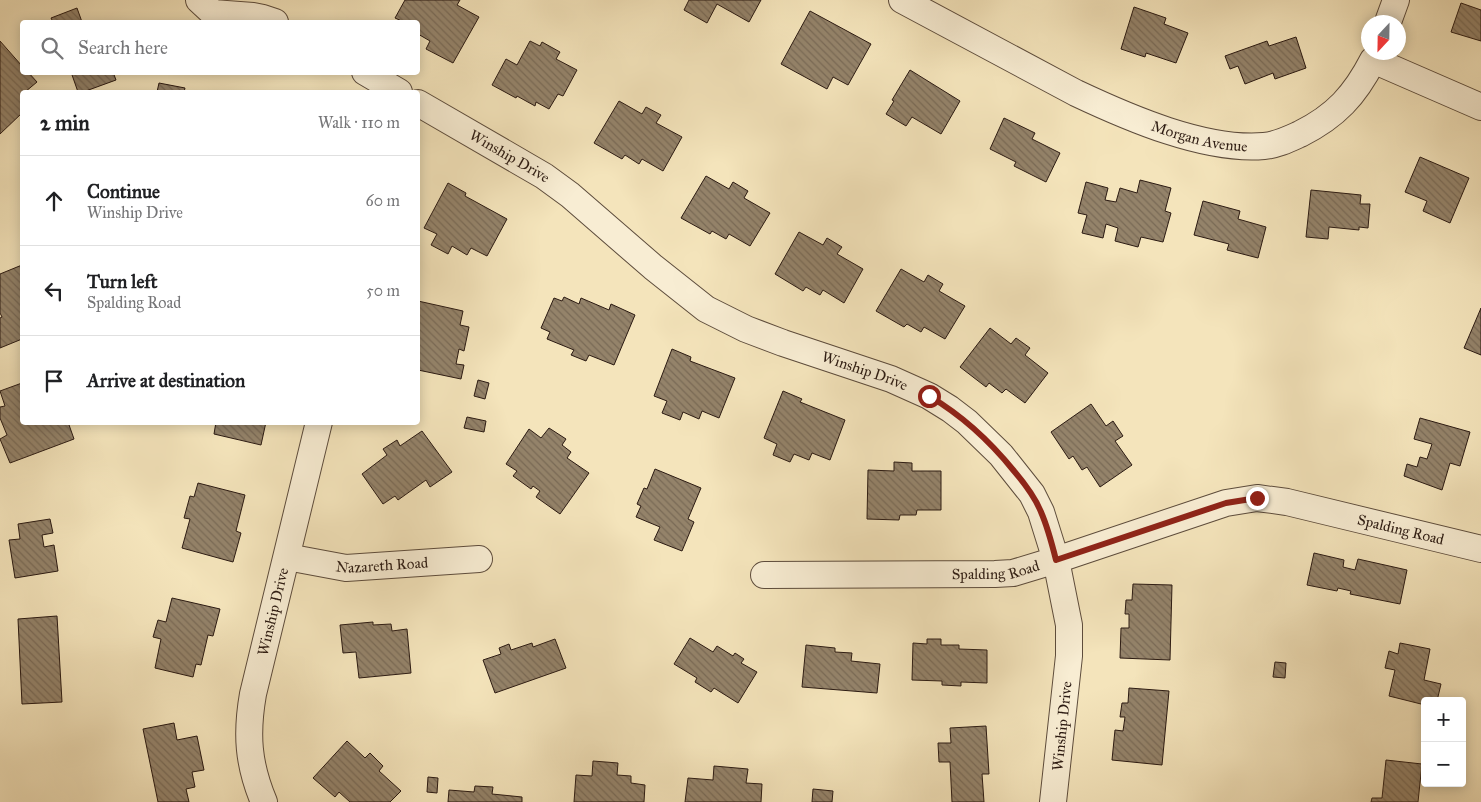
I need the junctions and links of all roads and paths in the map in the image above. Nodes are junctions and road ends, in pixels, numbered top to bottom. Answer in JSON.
{"nodes":[{"id":1,"x":199,"y":0,"type":"edge"},
{"id":2,"x":902,"y":0,"type":"edge"},
{"id":3,"x":1396,"y":0,"type":"edge"},
{"id":4,"x":1391,"y":15,"type":"edge"},
{"id":5,"x":269,"y":20,"type":"edge"},
{"id":6,"x":1373,"y":60,"type":"edge"},
{"id":7,"x":1383,"y":60,"type":"edge"},
{"id":8,"x":370,"y":75,"type":"edge"},
{"id":9,"x":396,"y":90,"type":"edge"},
{"id":10,"x":420,"y":104,"type":"edge"},
{"id":11,"x":1481,"y":107,"type":"edge"},
{"id":12,"x":318,"y":425,"type":"edge"},
{"id":13,"x":1481,"y":549,"type":"edge"},
{"id":14,"x":287,"y":557,"type":"junction"},
{"id":15,"x":479,"y":558,"type":"dead end"},
{"id":16,"x":1056,"y":560,"type":"junction"},
{"id":17,"x":764,"y":574,"type":"dead end"},
{"id":18,"x":264,"y":802,"type":"edge"},
{"id":19,"x":1054,"y":802,"type":"edge"}],
"edges":[{"from":1,"to":5,"type":"street"},
{"from":2,"to":6,"type":"street","name":"Morgan Avenue"},
{"from":3,"to":4,"type":"street"},
{"from":7,"to":11,"type":"street","name":"Morgan Avenue"},
{"from":8,"to":9,"type":"street"},
{"from":10,"to":16,"type":"street","name":"Winship Drive"},
{"from":12,"to":14,"type":"street","name":"Winship Drive"},
{"from":13,"to":16,"type":"street","name":"Spalding Road"},
{"from":14,"to":15,"type":"street","name":"Nazareth Road"},
{"from":14,"to":18,"type":"street","name":"Winship Drive"},
{"from":16,"to":17,"type":"street","name":"Spalding Road"},
{"from":16,"to":19,"type":"street","name":"Winship Drive"}]}
